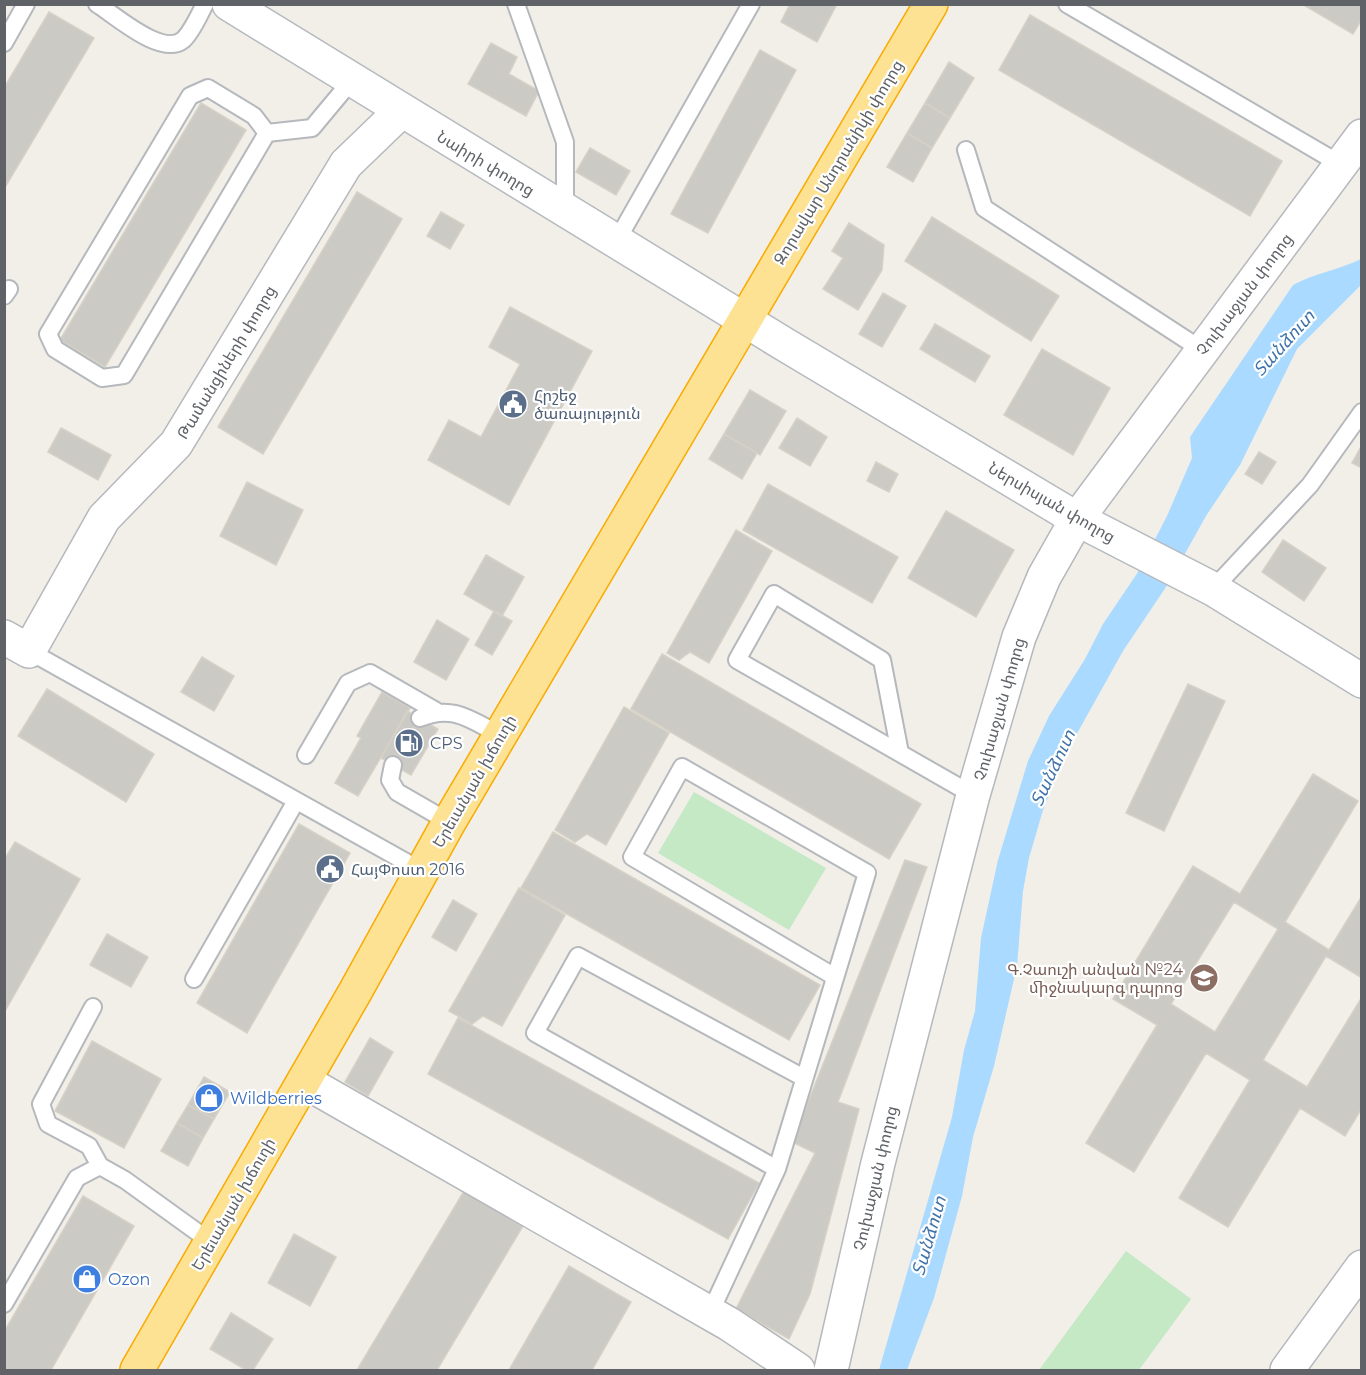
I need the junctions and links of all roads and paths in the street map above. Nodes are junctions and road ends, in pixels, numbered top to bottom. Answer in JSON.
{"nodes":[{"id":1,"x":26,"y":4,"type":"edge"},
{"id":2,"x":98,"y":4,"type":"edge"},
{"id":3,"x":205,"y":4,"type":"edge"},
{"id":4,"x":229,"y":4,"type":"edge"},
{"id":5,"x":516,"y":4,"type":"edge"},
{"id":6,"x":751,"y":4,"type":"edge"},
{"id":7,"x":931,"y":4,"type":"edge"},
{"id":8,"x":1067,"y":4,"type":"edge"},
{"id":9,"x":4,"y":43,"type":"edge"},
{"id":10,"x":352,"y":81,"type":"junction"},
{"id":11,"x":401,"y":111,"type":"junction"},
{"id":12,"x":267,"y":133,"type":"junction"},
{"id":13,"x":1362,"y":136,"type":"edge"},
{"id":14,"x":966,"y":150,"type":"dead end"},
{"id":15,"x":1340,"y":164,"type":"junction"},
{"id":16,"x":565,"y":211,"type":"junction"},
{"id":17,"x":616,"y":242,"type":"junction"},
{"id":18,"x":744,"y":320,"type":"junction"},
{"id":19,"x":1202,"y":350,"type":"junction"},
{"id":20,"x":1362,"y":412,"type":"edge"},
{"id":21,"x":1077,"y":519,"type":"junction"},
{"id":22,"x":1213,"y":589,"type":"junction"},
{"id":23,"x":17,"y":644,"type":"edge"},
{"id":24,"x":1362,"y":681,"type":"edge"},
{"id":25,"x":436,"y":711,"type":"junction"},
{"id":26,"x":420,"y":718,"type":"dead end"},
{"id":27,"x":500,"y":735,"type":"junction"},
{"id":28,"x":900,"y":753,"type":"junction"},
{"id":29,"x":306,"y":755,"type":"dead end"},
{"id":30,"x":393,"y":765,"type":"dead end"},
{"id":31,"x":974,"y":795,"type":"junction"},
{"id":32,"x":296,"y":801,"type":"junction"},
{"id":33,"x":449,"y":822,"type":"junction"},
{"id":34,"x":422,"y":871,"type":"junction"},
{"id":35,"x":836,"y":977,"type":"junction"},
{"id":36,"x":194,"y":979,"type":"dead end"},
{"id":37,"x":93,"y":1007,"type":"dead end"},
{"id":38,"x":804,"y":1078,"type":"junction"},
{"id":39,"x":304,"y":1081,"type":"junction"},
{"id":40,"x":100,"y":1166,"type":"junction"},
{"id":41,"x":777,"y":1169,"type":"junction"},
{"id":42,"x":211,"y":1242,"type":"junction"},
{"id":43,"x":1362,"y":1267,"type":"edge"},
{"id":44,"x":4,"y":1304,"type":"edge"},
{"id":45,"x":710,"y":1313,"type":"junction"},
{"id":46,"x":137,"y":1371,"type":"edge"},
{"id":47,"x":798,"y":1371,"type":"edge"},
{"id":48,"x":831,"y":1371,"type":"edge"},
{"id":49,"x":1287,"y":1371,"type":"edge"}],
"edges":[{"from":1,"to":9,"type":"lane"},
{"from":2,"to":3,"type":"lane"},
{"from":4,"to":10,"type":"street","name":"Նաիրի փողոց"},
{"from":5,"to":16,"type":"lane"},
{"from":6,"to":17,"type":"lane"},
{"from":7,"to":18,"type":"highway","name":"Զորավար Անդրանիկի փողոց"},
{"from":8,"to":15,"type":"lane"},
{"from":10,"to":11,"type":"street","name":"Նաիրի փողոց"},
{"from":10,"to":12,"type":"lane"},
{"from":11,"to":16,"type":"street","name":"Նաիրի փողոց"},
{"from":11,"to":23,"type":"street","name":"Թամանցիների փողոց"},
{"from":12,"to":12,"type":"lane"},
{"from":13,"to":15,"type":"street","name":"Չուխաջյան փողոց"},
{"from":14,"to":19,"type":"lane"},
{"from":15,"to":19,"type":"street","name":"Չուխաջյան փողոց"},
{"from":16,"to":17,"type":"street","name":"Նաիրի փողոց"},
{"from":17,"to":18,"type":"street","name":"Նաիրի փողոց"},
{"from":18,"to":21,"type":"street","name":"Ներսիսյան փողոց"},
{"from":18,"to":27,"type":"highway","name":"Երեւանյան խճուղի"},
{"from":19,"to":21,"type":"street","name":"Չուխաջյան փողոց"},
{"from":20,"to":22,"type":"lane"},
{"from":21,"to":22,"type":"street","name":"Ներսիսյան փողոց"},
{"from":21,"to":31,"type":"street","name":"Չուխաջյան փողոց"},
{"from":22,"to":24,"type":"street","name":"Ներսիսյան փողոց"},
{"from":23,"to":32,"type":"lane"},
{"from":25,"to":26,"type":"lane"},
{"from":25,"to":27,"type":"lane"},
{"from":25,"to":29,"type":"lane"},
{"from":27,"to":33,"type":"highway","name":"Երեւանյան խճուղի"},
{"from":28,"to":28,"type":"lane"},
{"from":28,"to":31,"type":"lane"},
{"from":30,"to":33,"type":"lane"},
{"from":31,"to":48,"type":"street","name":"Չուխաջյան փողոց"},
{"from":32,"to":34,"type":"lane"},
{"from":32,"to":36,"type":"lane"},
{"from":33,"to":34,"type":"highway","name":"Երեւանյան խճուղի"},
{"from":34,"to":39,"type":"highway","name":"Երեւանյան խճուղի"},
{"from":35,"to":35,"type":"lane"},
{"from":35,"to":38,"type":"lane"},
{"from":37,"to":40,"type":"lane"},
{"from":38,"to":41,"type":"lane"},
{"from":38,"to":41,"type":"lane"},
{"from":39,"to":42,"type":"highway","name":"Երեւանյան խճուղի"},
{"from":39,"to":45,"type":"street"},
{"from":40,"to":42,"type":"lane"},
{"from":40,"to":44,"type":"lane"},
{"from":41,"to":45,"type":"lane"},
{"from":42,"to":46,"type":"highway","name":"Երեւանյան խճուղի"},
{"from":43,"to":49,"type":"street"},
{"from":45,"to":47,"type":"street"}]}
